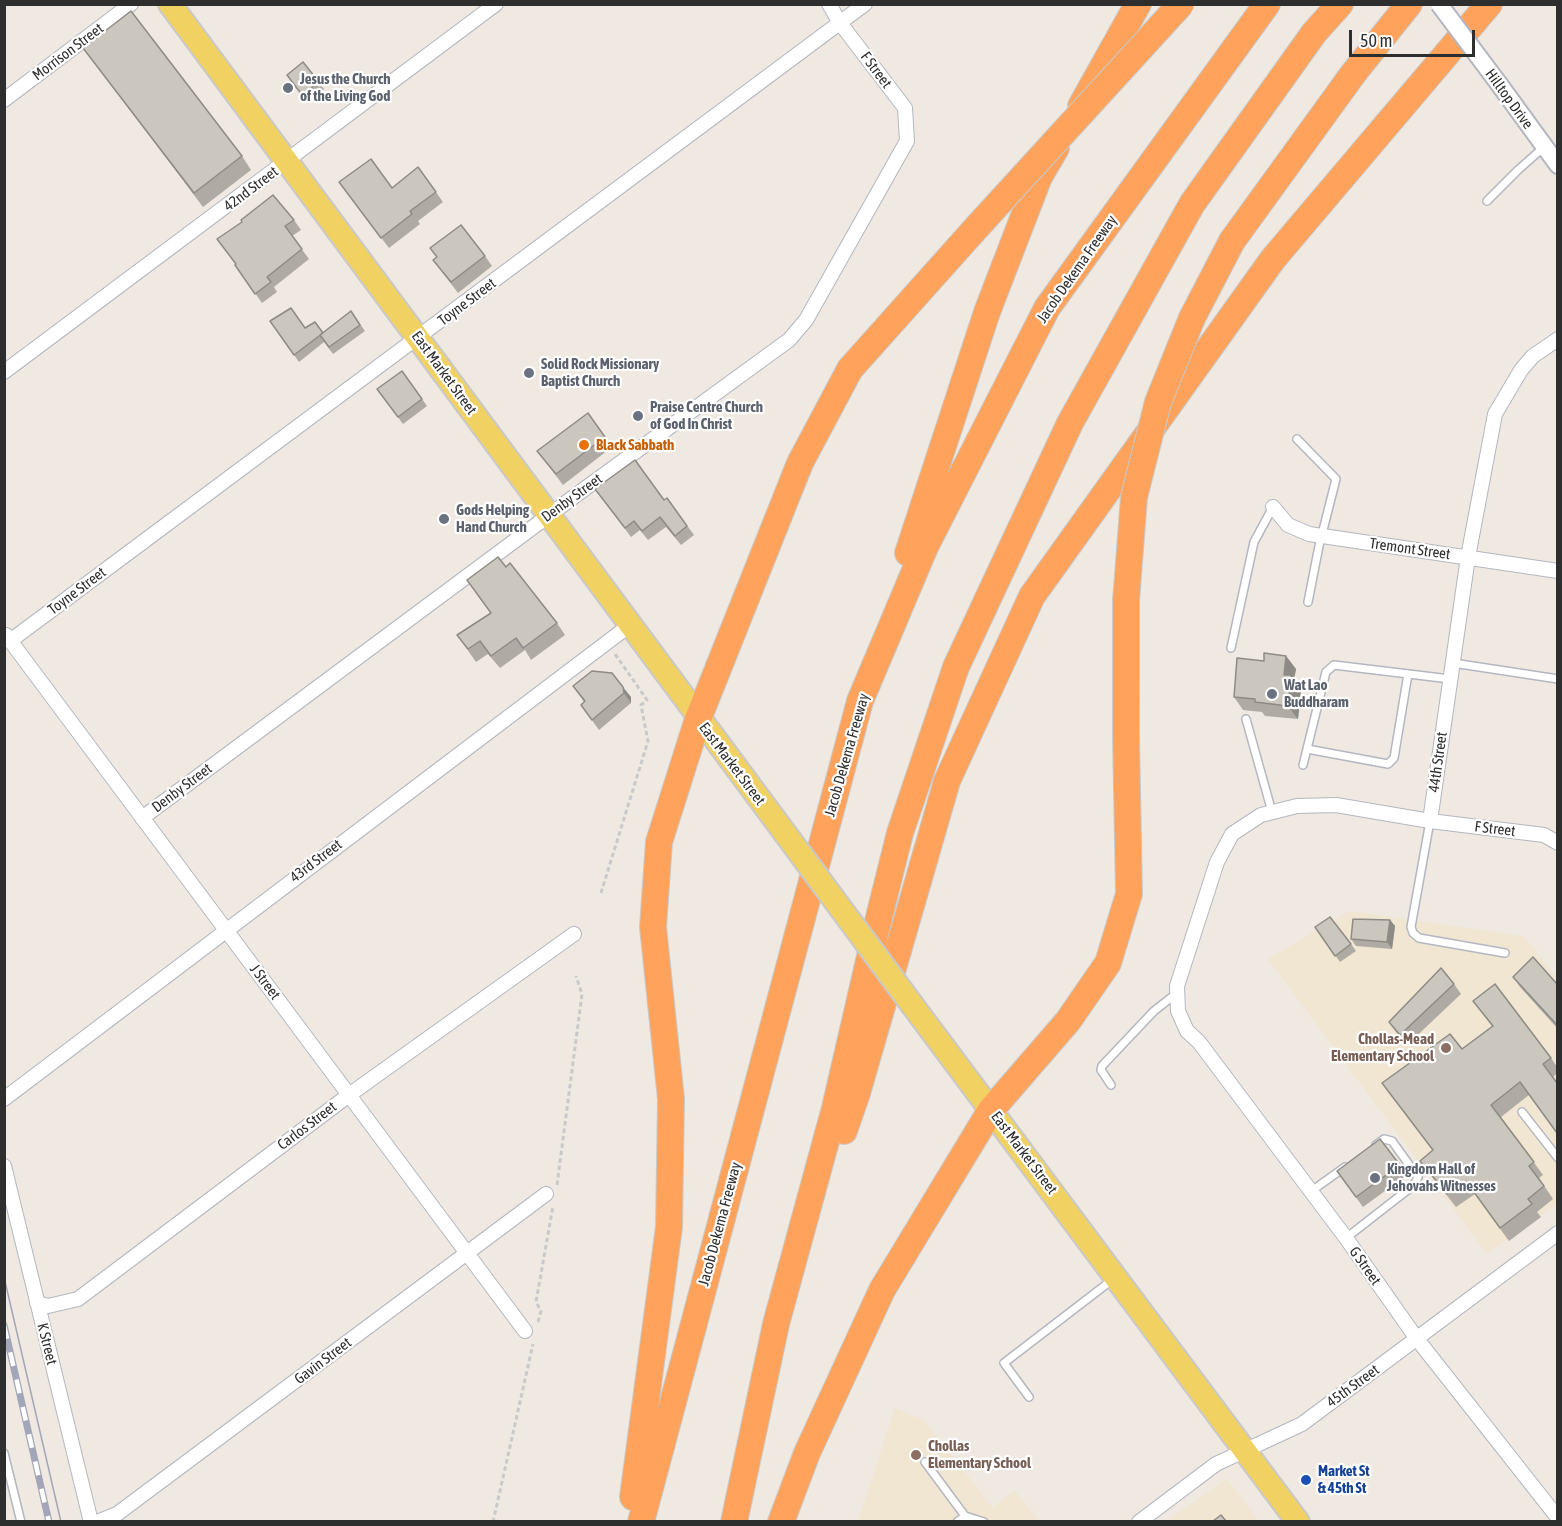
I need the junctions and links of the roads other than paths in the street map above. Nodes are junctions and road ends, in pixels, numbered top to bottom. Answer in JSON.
{"nodes":[{"id":1,"x":131,"y":4,"type":"edge"},
{"id":2,"x":170,"y":4,"type":"edge"},
{"id":3,"x":496,"y":4,"type":"edge"},
{"id":4,"x":829,"y":4,"type":"edge"},
{"id":5,"x":865,"y":4,"type":"edge"},
{"id":6,"x":1138,"y":4,"type":"edge"},
{"id":7,"x":1181,"y":4,"type":"edge"},
{"id":8,"x":1267,"y":4,"type":"edge"},
{"id":9,"x":1340,"y":4,"type":"edge"},
{"id":10,"x":1409,"y":4,"type":"edge"},
{"id":11,"x":1439,"y":4,"type":"edge"},
{"id":12,"x":1489,"y":4,"type":"edge"},
{"id":13,"x":840,"y":22,"type":"junction"},
{"id":14,"x":4,"y":100,"type":"edge"},
{"id":15,"x":907,"y":141,"type":"joint"},
{"id":16,"x":1544,"y":147,"type":"junction"},
{"id":17,"x":286,"y":163,"type":"junction"},
{"id":18,"x":1557,"y":165,"type":"edge"},
{"id":19,"x":1486,"y":201,"type":"dead end"},
{"id":20,"x":418,"y":338,"type":"junction"},
{"id":21,"x":1557,"y":339,"type":"edge"},
{"id":22,"x":4,"y":372,"type":"edge"},
{"id":23,"x":1297,"y":439,"type":"dead end"},
{"id":24,"x":1272,"y":507,"type":"joint"},
{"id":25,"x":548,"y":516,"type":"junction"},
{"id":26,"x":1322,"y":536,"type":"junction"},
{"id":27,"x":1468,"y":557,"type":"junction"},
{"id":28,"x":1557,"y":571,"type":"edge"},
{"id":29,"x":1308,"y":602,"type":"dead end"},
{"id":30,"x":630,"y":626,"type":"junction"},
{"id":31,"x":7,"y":637,"type":"edge"},
{"id":32,"x":1231,"y":648,"type":"dead end"},
{"id":33,"x":1453,"y":663,"type":"junction"},
{"id":34,"x":1408,"y":674,"type":"junction"},
{"id":35,"x":1450,"y":679,"type":"junction"},
{"id":36,"x":1557,"y":679,"type":"edge"},
{"id":37,"x":860,"y":701,"type":"junction"},
{"id":38,"x":698,"y":719,"type":"junction"},
{"id":39,"x":1246,"y":719,"type":"dead end"},
{"id":40,"x":1307,"y":749,"type":"junction"},
{"id":41,"x":1304,"y":765,"type":"dead end"},
{"id":42,"x":1272,"y":812,"type":"junction"},
{"id":43,"x":142,"y":818,"type":"junction"},
{"id":44,"x":1430,"y":821,"type":"junction"},
{"id":45,"x":1557,"y":843,"type":"edge"},
{"id":46,"x":226,"y":930,"type":"junction"},
{"id":47,"x":574,"y":934,"type":"dead end"},
{"id":48,"x":1505,"y":953,"type":"dead end"},
{"id":49,"x":1177,"y":993,"type":"junction"},
{"id":50,"x":1112,"y":1085,"type":"dead end"},
{"id":51,"x":349,"y":1095,"type":"junction"},
{"id":52,"x":4,"y":1099,"type":"edge"},
{"id":53,"x":991,"y":1110,"type":"junction"},
{"id":54,"x":1522,"y":1112,"type":"dead end"},
{"id":55,"x":1366,"y":1152,"type":"edge"},
{"id":56,"x":1557,"y":1158,"type":"edge"},
{"id":57,"x":1356,"y":1159,"type":"edge"},
{"id":58,"x":4,"y":1166,"type":"edge"},
{"id":59,"x":1310,"y":1192,"type":"junction"},
{"id":60,"x":552,"y":1197,"type":"road end"},
{"id":61,"x":1557,"y":1233,"type":"edge"},
{"id":62,"x":1346,"y":1238,"type":"junction"},
{"id":63,"x":467,"y":1253,"type":"junction"},
{"id":64,"x":1116,"y":1276,"type":"junction"},
{"id":65,"x":37,"y":1303,"type":"junction"},
{"id":66,"x":776,"y":1323,"type":"junction"},
{"id":67,"x":532,"y":1332,"type":"road end"},
{"id":68,"x":1418,"y":1339,"type":"junction"},
{"id":69,"x":1029,"y":1397,"type":"dead end"},
{"id":70,"x":1246,"y":1450,"type":"junction"},
{"id":71,"x":4,"y":1453,"type":"edge"},
{"id":72,"x":925,"y":1462,"type":"dead end"},
{"id":73,"x":966,"y":1516,"type":"junction"},
{"id":74,"x":1557,"y":1518,"type":"edge"},
{"id":75,"x":21,"y":1521,"type":"edge"},
{"id":76,"x":92,"y":1521,"type":"edge"},
{"id":77,"x":97,"y":1521,"type":"edge"},
{"id":78,"x":629,"y":1521,"type":"edge"},
{"id":79,"x":641,"y":1521,"type":"edge"},
{"id":80,"x":734,"y":1521,"type":"edge"},
{"id":81,"x":781,"y":1521,"type":"edge"},
{"id":82,"x":957,"y":1521,"type":"edge"},
{"id":83,"x":984,"y":1521,"type":"edge"},
{"id":84,"x":1139,"y":1521,"type":"edge"},
{"id":85,"x":1298,"y":1521,"type":"edge"}],
"edges":[{"from":1,"to":14,"type":"street","name":"Morrison Street"},
{"from":2,"to":17,"type":"main road","name":"East Market Street"},
{"from":3,"to":17,"type":"street","name":"42nd Street"},
{"from":4,"to":13,"type":"street","name":"F Street"},
{"from":5,"to":13,"type":"street","name":"Toyne Street"},
{"from":6,"to":37,"type":"highway"},
{"from":7,"to":38,"type":"highway","bridge":true},
{"from":8,"to":37,"type":"highway","name":"Jacob Dekema Freeway"},
{"from":9,"to":66,"type":"highway"},
{"from":10,"to":53,"type":"highway","bridge":true},
{"from":11,"to":16,"type":"street","name":"Hilltop Drive","bridge":true},
{"from":12,"to":66,"type":"highway"},
{"from":13,"to":15,"type":"street","name":"F Street"},
{"from":13,"to":20,"type":"street","name":"Toyne Street"},
{"from":15,"to":25,"type":"street","name":"Denby Street"},
{"from":16,"to":18,"type":"street","name":"Hilltop Drive"},
{"from":16,"to":19,"type":"lane"},
{"from":17,"to":20,"type":"main road","name":"East Market Street"},
{"from":17,"to":22,"type":"street","name":"42nd Street"},
{"from":20,"to":25,"type":"main road","name":"East Market Street"},
{"from":20,"to":31,"type":"street","name":"Toyne Street"},
{"from":21,"to":27,"type":"street","name":"44th Street"},
{"from":23,"to":26,"type":"lane"},
{"from":24,"to":26,"type":"street","name":"Tremont Street"},
{"from":24,"to":32,"type":"lane"},
{"from":25,"to":30,"type":"main road","name":"East Market Street"},
{"from":25,"to":43,"type":"street","name":"Denby Street"},
{"from":26,"to":27,"type":"street","name":"Tremont Street"},
{"from":26,"to":29,"type":"lane"},
{"from":27,"to":28,"type":"street","name":"Tremont Street"},
{"from":27,"to":33,"type":"street","name":"44th Street"},
{"from":30,"to":38,"type":"main road","name":"East Market Street"},
{"from":30,"to":46,"type":"street","name":"43rd Street"},
{"from":31,"to":43,"type":"street","name":"J Street"},
{"from":33,"to":35,"type":"street","name":"44th Street"},
{"from":33,"to":36,"type":"lane"},
{"from":34,"to":35,"type":"lane"},
{"from":34,"to":40,"type":"lane"},
{"from":34,"to":40,"type":"lane"},
{"from":35,"to":44,"type":"street","name":"44th Street"},
{"from":37,"to":79,"type":"highway","name":"Jacob Dekema Freeway"},
{"from":38,"to":53,"type":"main road","name":"East Market Street","bridge":true},
{"from":38,"to":78,"type":"highway"},
{"from":39,"to":42,"type":"lane"},
{"from":40,"to":41,"type":"lane"},
{"from":42,"to":44,"type":"street"},
{"from":42,"to":49,"type":"street"},
{"from":43,"to":46,"type":"street","name":"J Street"},
{"from":44,"to":45,"type":"street","name":"F Street"},
{"from":44,"to":48,"type":"lane"},
{"from":46,"to":51,"type":"street","name":"J Street"},
{"from":46,"to":52,"type":"street","name":"43rd Street"},
{"from":47,"to":51,"type":"street","name":"Carlos Street"},
{"from":49,"to":50,"type":"lane"},
{"from":49,"to":59,"type":"street","name":"G Street"},
{"from":51,"to":63,"type":"street","name":"J Street"},
{"from":51,"to":65,"type":"street","name":"Carlos Street"},
{"from":53,"to":64,"type":"main road","name":"East Market Street"},
{"from":53,"to":81,"type":"highway"},
{"from":54,"to":56,"type":"lane"},
{"from":55,"to":62,"type":"lane"},
{"from":57,"to":59,"type":"lane"},
{"from":58,"to":65,"type":"street","name":"K Street"},
{"from":59,"to":62,"type":"street","name":"G Street"},
{"from":60,"to":63,"type":"street","name":"Gavin Street"},
{"from":61,"to":68,"type":"street","name":"45th Street"},
{"from":62,"to":68,"type":"street","name":"G Street"},
{"from":63,"to":67,"type":"street","name":"J Street"},
{"from":63,"to":77,"type":"street","name":"Gavin Street"},
{"from":64,"to":69,"type":"lane"},
{"from":64,"to":70,"type":"main road","name":"East Market Street"},
{"from":65,"to":76,"type":"street","name":"K Street"},
{"from":66,"to":80,"type":"highway"},
{"from":68,"to":70,"type":"street","name":"45th Street"},
{"from":68,"to":74,"type":"street","name":"G Street"},
{"from":70,"to":84,"type":"street","name":"45th Street"},
{"from":70,"to":85,"type":"main road","name":"East Market Street"},
{"from":71,"to":75,"type":"lane"},
{"from":72,"to":73,"type":"lane"},
{"from":73,"to":82,"type":"lane"},
{"from":73,"to":83,"type":"lane"}]}
